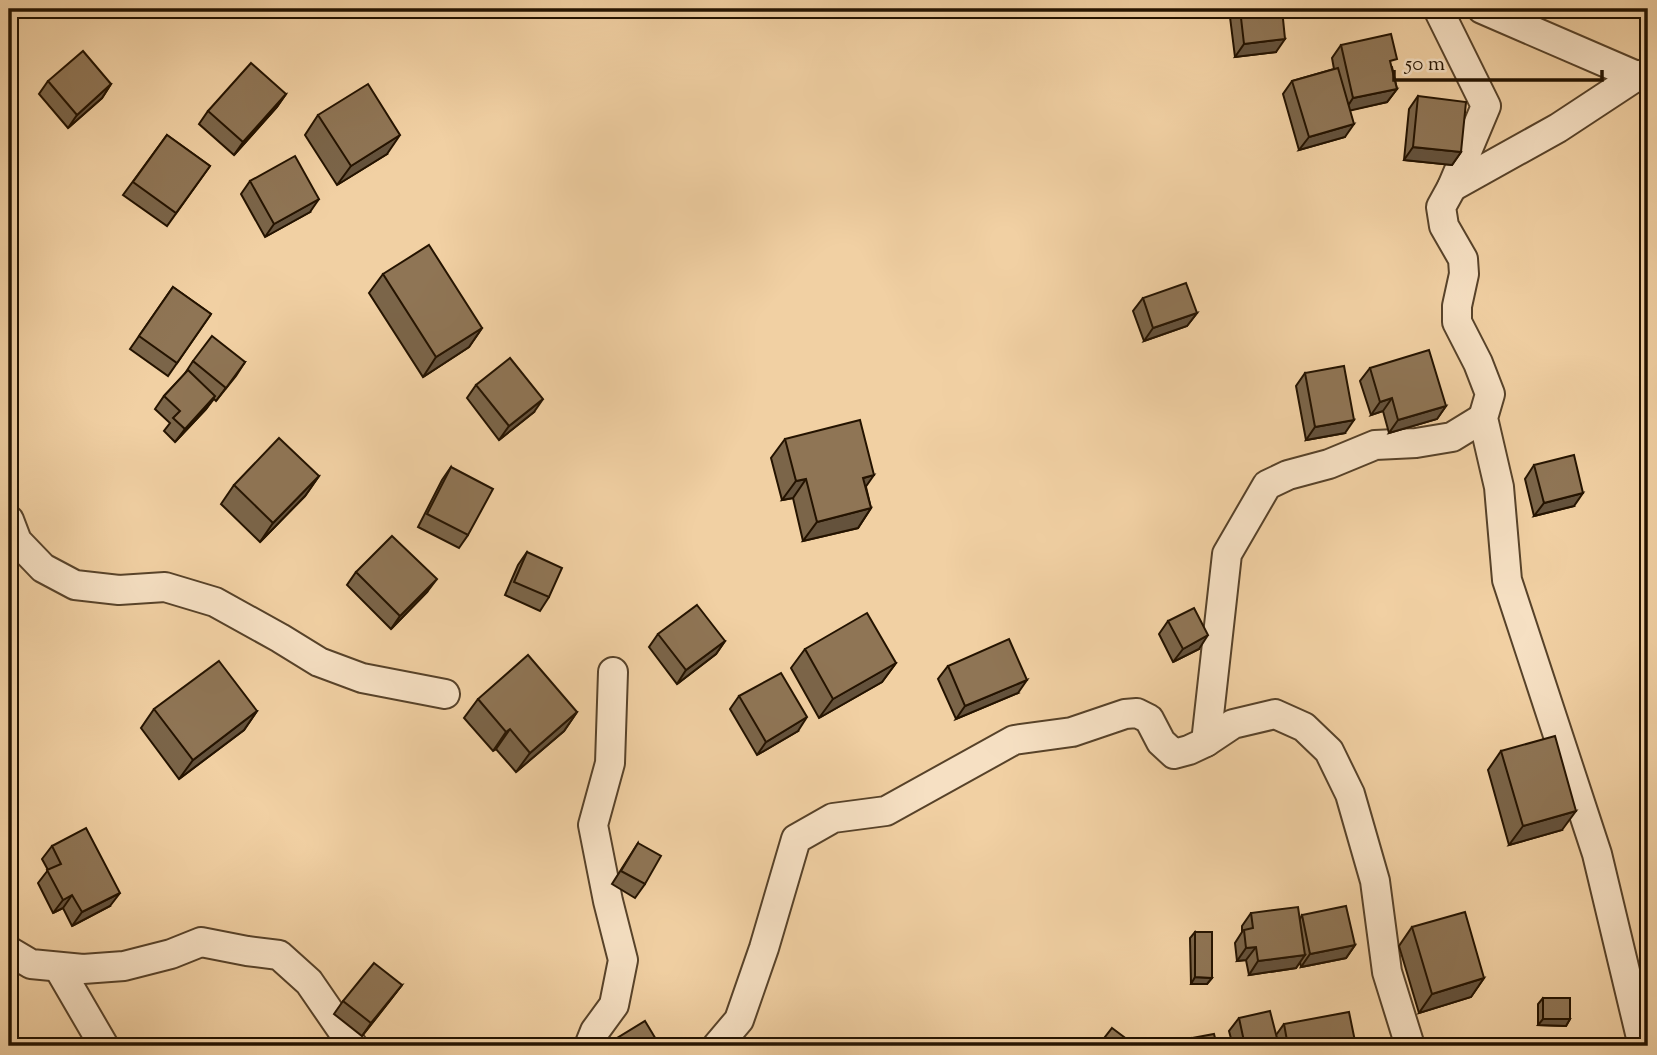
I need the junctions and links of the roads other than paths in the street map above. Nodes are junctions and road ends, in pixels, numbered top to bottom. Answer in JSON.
{"nodes":[{"id":1,"x":1438,"y":9,"type":"edge"},
{"id":2,"x":1482,"y":9,"type":"edge"},
{"id":3,"x":1642,"y":74,"type":"edge"},
{"id":4,"x":1452,"y":187,"type":"junction"},
{"id":5,"x":1483,"y":418,"type":"junction"},
{"id":6,"x":9,"y":520,"type":"edge"},
{"id":7,"x":613,"y":672,"type":"dead end"},
{"id":8,"x":444,"y":694,"type":"dead end"},
{"id":9,"x":1206,"y":741,"type":"junction"},
{"id":10,"x":9,"y":951,"type":"edge"},
{"id":11,"x":58,"y":967,"type":"junction"},
{"id":12,"x":104,"y":1046,"type":"edge"},
{"id":13,"x":353,"y":1046,"type":"edge"},
{"id":14,"x":589,"y":1046,"type":"edge"},
{"id":15,"x":718,"y":1046,"type":"edge"},
{"id":16,"x":1410,"y":1046,"type":"edge"},
{"id":17,"x":1643,"y":1046,"type":"edge"}],
"edges":[{"from":1,"to":4,"type":"street"},
{"from":2,"to":3,"type":"street"},
{"from":3,"to":4,"type":"street"},
{"from":4,"to":5,"type":"street"},
{"from":5,"to":9,"type":"street"},
{"from":5,"to":17,"type":"street"},
{"from":6,"to":8,"type":"street"},
{"from":7,"to":14,"type":"street"},
{"from":9,"to":15,"type":"street"},
{"from":9,"to":16,"type":"street"},
{"from":10,"to":11,"type":"street"},
{"from":11,"to":12,"type":"street"},
{"from":11,"to":13,"type":"street"}]}
